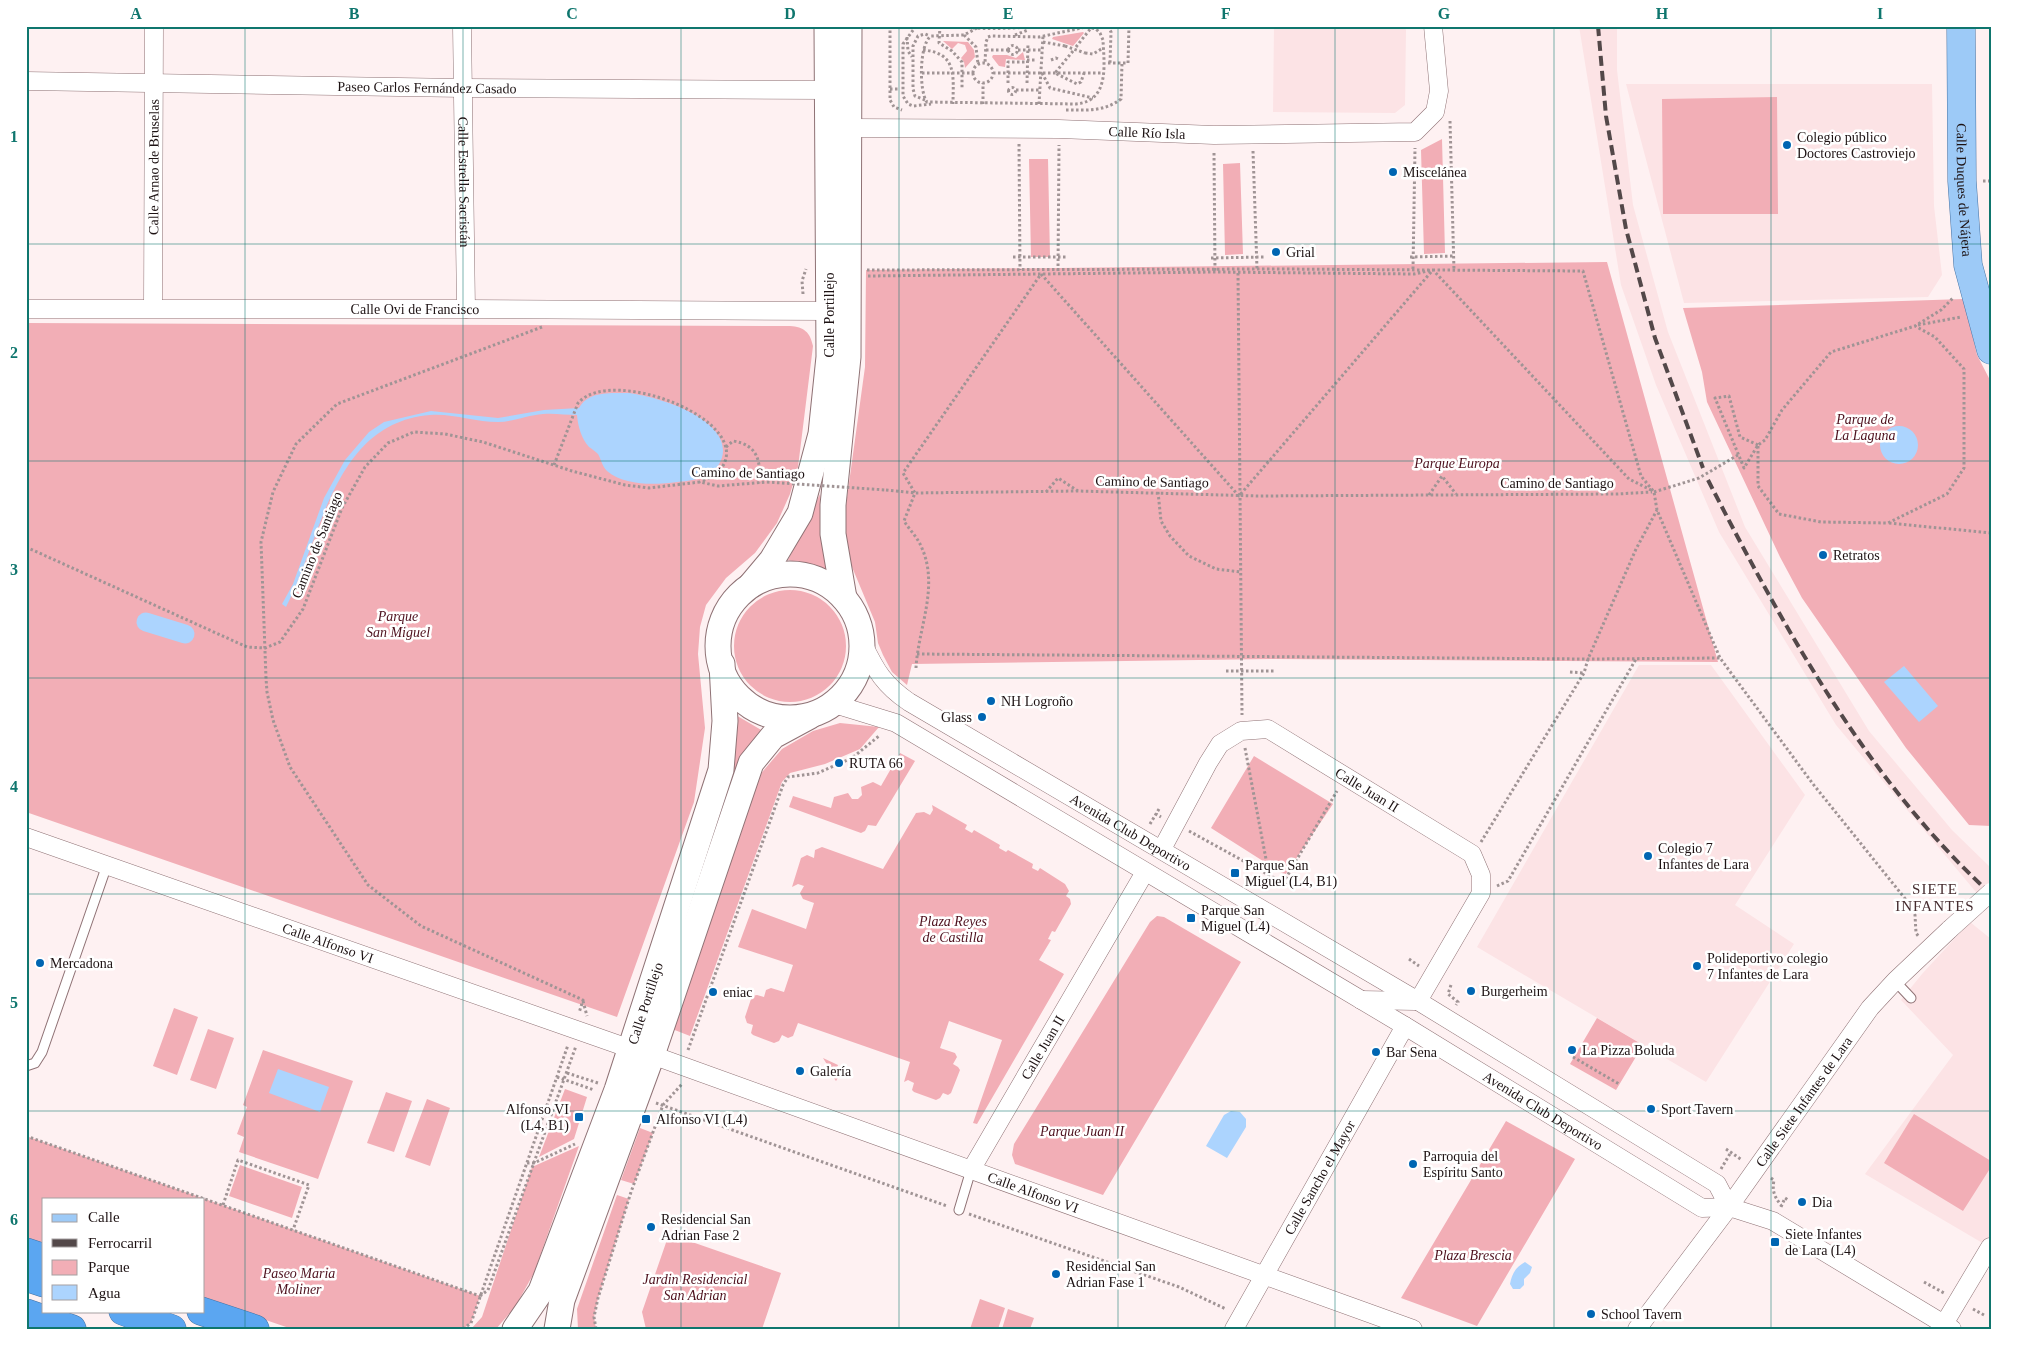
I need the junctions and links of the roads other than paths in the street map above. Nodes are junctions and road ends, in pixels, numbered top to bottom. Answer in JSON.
{"nodes":[{"id":1,"x":154,"y":26,"type":"edge"},
{"id":2,"x":462,"y":26,"type":"edge"},
{"id":3,"x":827,"y":26,"type":"edge"},
{"id":4,"x":848,"y":26,"type":"edge"},
{"id":5,"x":1433,"y":26,"type":"edge"},
{"id":6,"x":1961,"y":26,"type":"edge"},
{"id":7,"x":26,"y":81,"type":"edge"},
{"id":8,"x":154,"y":84,"type":"junction"},
{"id":9,"x":463,"y":88,"type":"junction"},
{"id":10,"x":828,"y":90,"type":"junction"},
{"id":11,"x":849,"y":128,"type":"junction"},
{"id":12,"x":153,"y":308,"type":"junction"},
{"id":13,"x":26,"y":309,"type":"edge"},
{"id":14,"x":466,"y":309,"type":"junction"},
{"id":15,"x":829,"y":311,"type":"junction"},
{"id":16,"x":1991,"y":350,"type":"edge"},
{"id":17,"x":751,"y":585,"type":"junction"},
{"id":18,"x":844,"y":598,"type":"junction"},
{"id":19,"x":863,"y":644,"type":"junction"},
{"id":20,"x":722,"y":664,"type":"junction"},
{"id":21,"x":834,"y":704,"type":"junction"},
{"id":22,"x":810,"y":716,"type":"junction"},
{"id":23,"x":26,"y":837,"type":"edge"},
{"id":24,"x":1162,"y":849,"type":"junction"},
{"id":25,"x":107,"y":865,"type":"junction"},
{"id":26,"x":1145,"y":872,"type":"junction"},
{"id":27,"x":1991,"y":892,"type":"edge"},
{"id":28,"x":1895,"y":981,"type":"junction"},
{"id":29,"x":1911,"y":998,"type":"dead end"},
{"id":30,"x":1360,"y":1000,"type":"junction"},
{"id":31,"x":1418,"y":1001,"type":"junction"},
{"id":32,"x":1405,"y":1026,"type":"junction"},
{"id":33,"x":641,"y":1052,"type":"junction"},
{"id":34,"x":26,"y":1066,"type":"edge"},
{"id":35,"x":972,"y":1170,"type":"junction"},
{"id":36,"x":1729,"y":1207,"type":"junction"},
{"id":37,"x":959,"y":1210,"type":"dead end"},
{"id":38,"x":1990,"y":1248,"type":"edge"},
{"id":39,"x":26,"y":1252,"type":"edge"},
{"id":40,"x":42,"y":1257,"type":"edge"},
{"id":41,"x":1265,"y":1276,"type":"junction"},
{"id":42,"x":26,"y":1277,"type":"edge"},
{"id":43,"x":42,"y":1282,"type":"edge"},
{"id":44,"x":26,"y":1312,"type":"edge"},
{"id":45,"x":126,"y":1312,"type":"edge"},
{"id":46,"x":204,"y":1312,"type":"edge"},
{"id":47,"x":1948,"y":1326,"type":"edge"},
{"id":48,"x":72,"y":1329,"type":"edge"},
{"id":49,"x":172,"y":1329,"type":"edge"},
{"id":50,"x":256,"y":1329,"type":"edge"},
{"id":51,"x":514,"y":1329,"type":"edge"},
{"id":52,"x":557,"y":1329,"type":"edge"},
{"id":53,"x":1234,"y":1329,"type":"edge"},
{"id":54,"x":1413,"y":1329,"type":"edge"},
{"id":55,"x":1637,"y":1329,"type":"edge"}],
"edges":[{"from":1,"to":8,"type":"street","name":"Calle Arnao de Bruselas"},
{"from":2,"to":9,"type":"street","name":"Calle Estrella Sacristán"},
{"from":3,"to":10,"type":"main road","name":"Calle Portillejo"},
{"from":4,"to":11,"type":"main road","name":"Calle Portillejo"},
{"from":5,"to":11,"type":"street","name":"Calle Río Isla"},
{"from":6,"to":16,"type":"main road","name":"Calle Duques de Nájera"},
{"from":7,"to":8,"type":"street","name":"Paseo Carlos Fernández Casado"},
{"from":8,"to":9,"type":"street","name":"Paseo Carlos Fernández Casado"},
{"from":8,"to":12,"type":"street","name":"Calle Arnao de Bruselas"},
{"from":9,"to":10,"type":"street","name":"Paseo Carlos Fernández Casado"},
{"from":9,"to":14,"type":"street","name":"Calle Estrella Sacristán"},
{"from":10,"to":15,"type":"main road","name":"Calle Portillejo"},
{"from":11,"to":18,"type":"main road","name":"Calle Portillejo"},
{"from":12,"to":13,"type":"street","name":"Calle Ovi de Francisco"},
{"from":12,"to":14,"type":"street","name":"Calle Ovi de Francisco"},
{"from":14,"to":15,"type":"street","name":"Calle Ovi de Francisco"},
{"from":15,"to":17,"type":"main road","name":"Calle Portillejo"},
{"from":17,"to":18,"type":"main road"},
{"from":17,"to":20,"type":"main road"},
{"from":18,"to":19,"type":"main road"},
{"from":19,"to":21,"type":"main road"},
{"from":19,"to":24,"type":"street","name":"Avenida Club Deportivo"},
{"from":20,"to":22,"type":"main road"},
{"from":20,"to":33,"type":"main road","name":"Calle Portillejo"},
{"from":21,"to":22,"type":"main road"},
{"from":21,"to":26,"type":"street","name":"Avenida Club Deportivo"},
{"from":22,"to":33,"type":"main road","name":"Calle Portillejo"},
{"from":23,"to":25,"type":"street","name":"Calle Alfonso VI"},
{"from":24,"to":31,"type":"street","name":"Avenida Club Deportivo"},
{"from":24,"to":31,"type":"street","name":"Calle Juan II"},
{"from":25,"to":33,"type":"street","name":"Calle Alfonso VI"},
{"from":25,"to":34,"type":"lane"},
{"from":26,"to":30,"type":"street","name":"Avenida Club Deportivo"},
{"from":26,"to":35,"type":"street","name":"Calle Juan II"},
{"from":27,"to":28,"type":"street","name":"Calle Siete Infantes de Lara","bridge":true},
{"from":28,"to":29,"type":"lane"},
{"from":28,"to":36,"type":"street","name":"Calle Siete Infantes de Lara"},
{"from":30,"to":31,"type":"street","name":"Avenida Club Deportivo"},
{"from":30,"to":32,"type":"street","name":"Avenida Club Deportivo"},
{"from":31,"to":36,"type":"street","name":"Avenida Club Deportivo"},
{"from":32,"to":36,"type":"street","name":"Avenida Club Deportivo"},
{"from":32,"to":41,"type":"street","name":"Calle Sancho el Mayor"},
{"from":33,"to":35,"type":"street","name":"Calle Alfonso VI"},
{"from":33,"to":51,"type":"main road","name":"Calle Portillejo"},
{"from":33,"to":52,"type":"main road","name":"Calle Portillejo"},
{"from":35,"to":37,"type":"lane"},
{"from":35,"to":41,"type":"street","name":"Calle Alfonso VI"},
{"from":36,"to":47,"type":"street","name":"Avenida Club Deportivo"},
{"from":36,"to":55,"type":"street","name":"Calle Siete Infantes de Lara"},
{"from":38,"to":47,"type":"street"},
{"from":39,"to":40,"type":"highway"},
{"from":41,"to":53,"type":"street","name":"Calle Sancho el Mayor"},
{"from":41,"to":54,"type":"street","name":"Calle Alfonso VI"},
{"from":42,"to":43,"type":"highway"},
{"from":44,"to":48,"type":"highway"},
{"from":45,"to":49,"type":"highway"},
{"from":46,"to":50,"type":"highway"}]}
